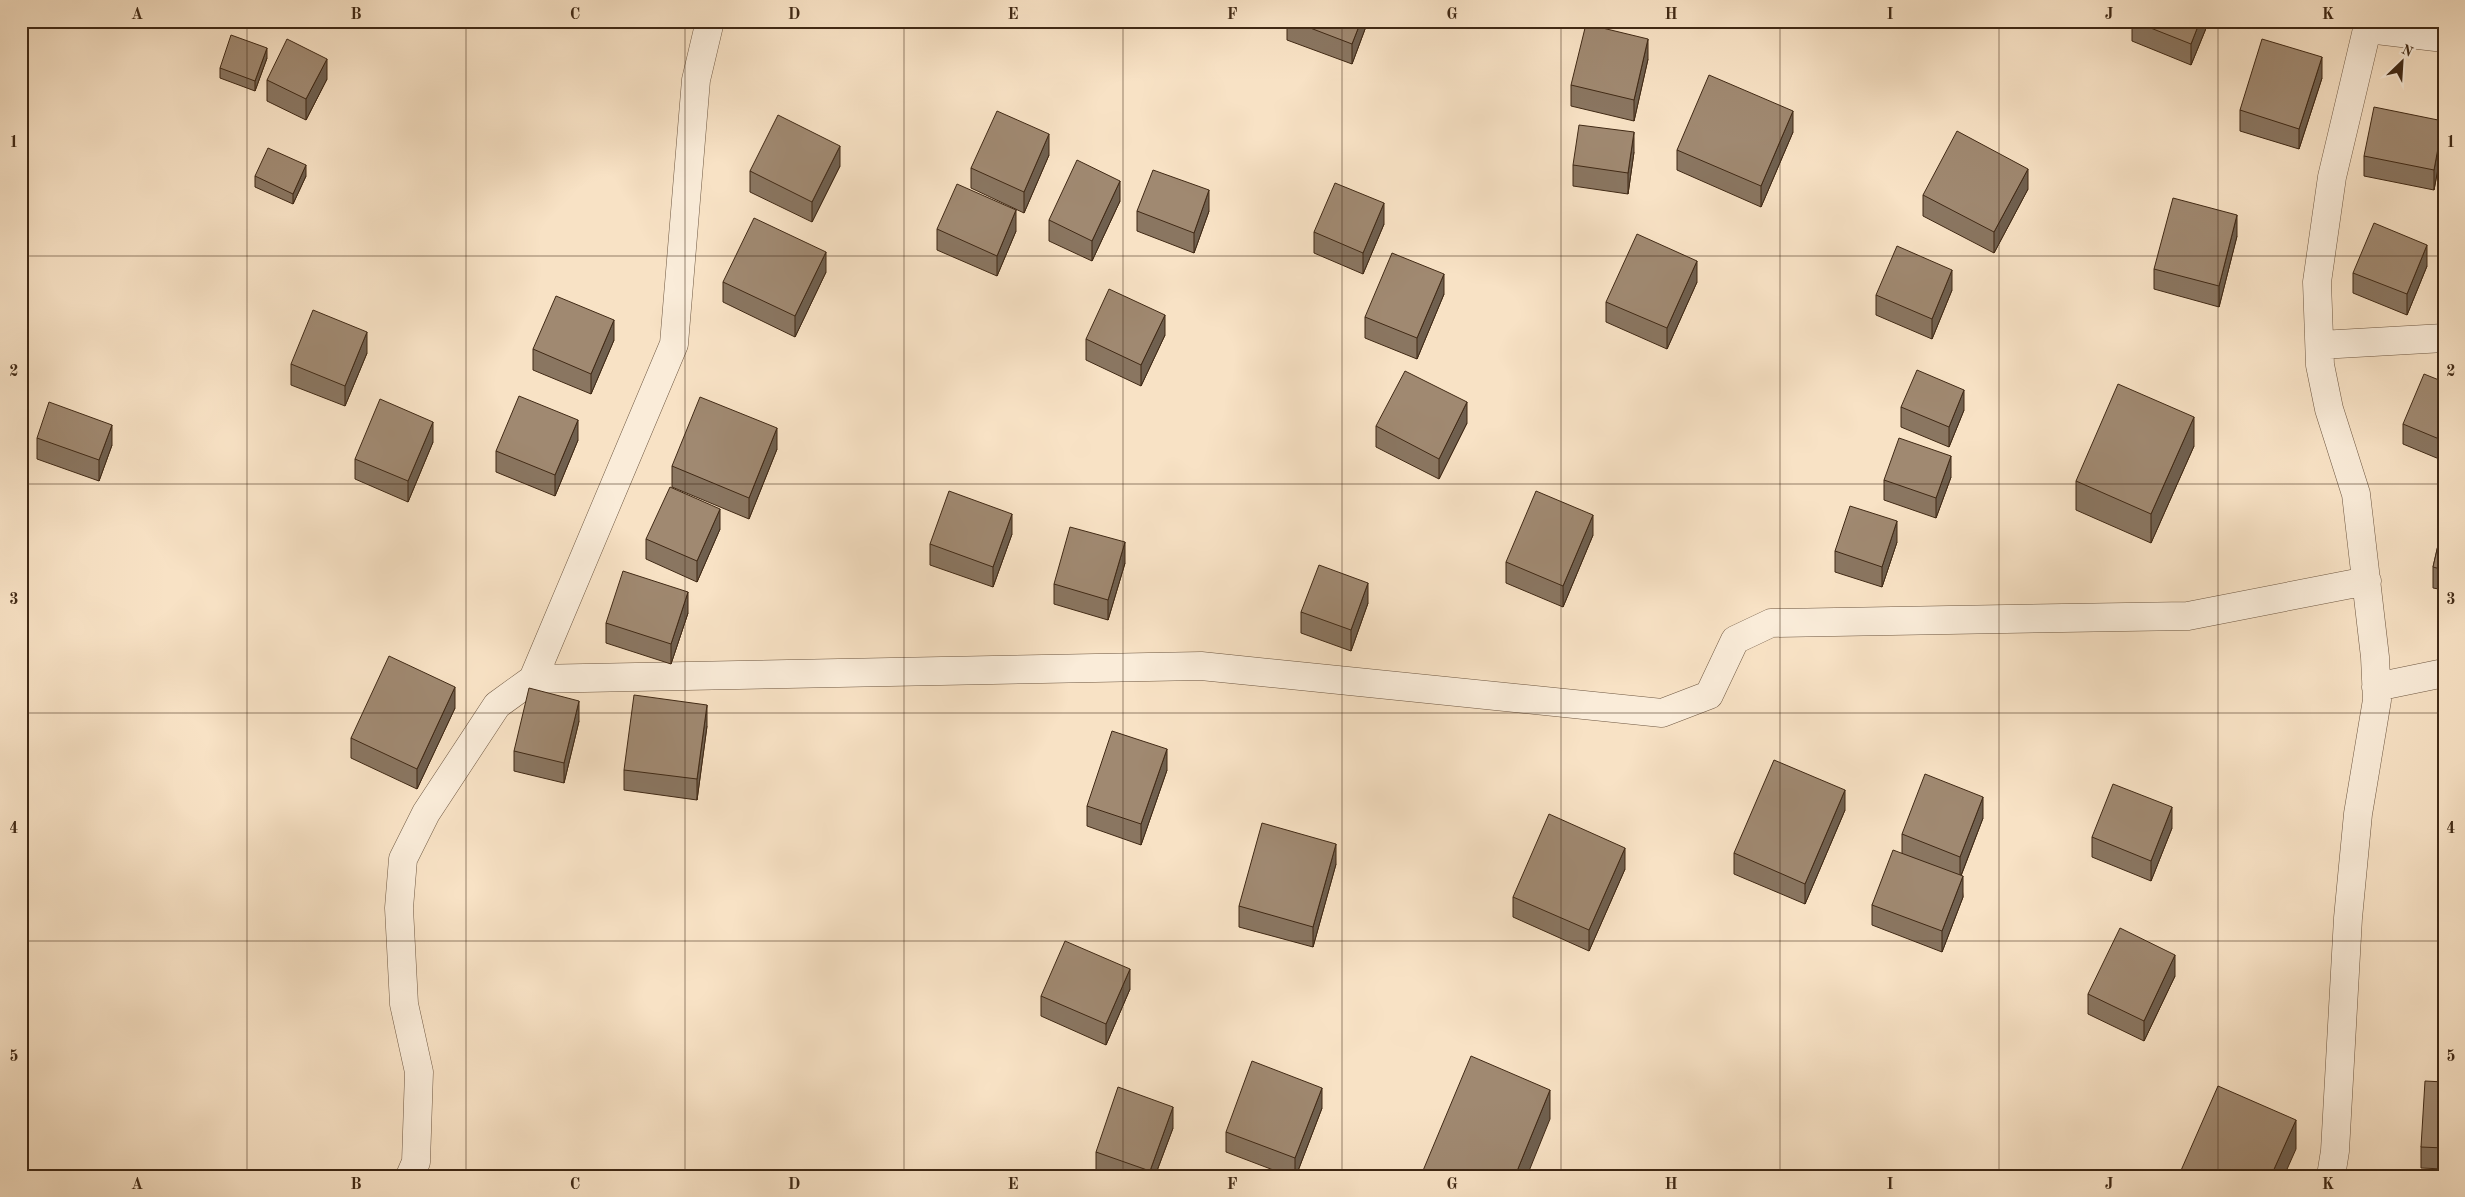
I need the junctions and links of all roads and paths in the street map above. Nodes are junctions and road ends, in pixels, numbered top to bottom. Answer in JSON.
{"nodes":[{"id":1,"x":710,"y":21,"type":"edge"},
{"id":2,"x":2369,"y":25,"type":"edge"},
{"id":3,"x":2444,"y":38,"type":"edge"},
{"id":4,"x":2444,"y":338,"type":"edge"},
{"id":5,"x":2320,"y":345,"type":"junction"},
{"id":6,"x":2367,"y":581,"type":"junction"},
{"id":7,"x":2444,"y":673,"type":"edge"},
{"id":8,"x":533,"y":679,"type":"junction"},
{"id":9,"x":2376,"y":687,"type":"junction"},
{"id":10,"x":410,"y":1176,"type":"edge"},
{"id":11,"x":2331,"y":1176,"type":"edge"}],
"edges":[{"from":1,"to":8,"type":"street"},
{"from":2,"to":3,"type":"street"},
{"from":2,"to":5,"type":"street"},
{"from":4,"to":5,"type":"street"},
{"from":5,"to":6,"type":"street"},
{"from":6,"to":8,"type":"street"},
{"from":6,"to":9,"type":"street"},
{"from":7,"to":9,"type":"street"},
{"from":8,"to":10,"type":"street"},
{"from":9,"to":11,"type":"street"}]}
